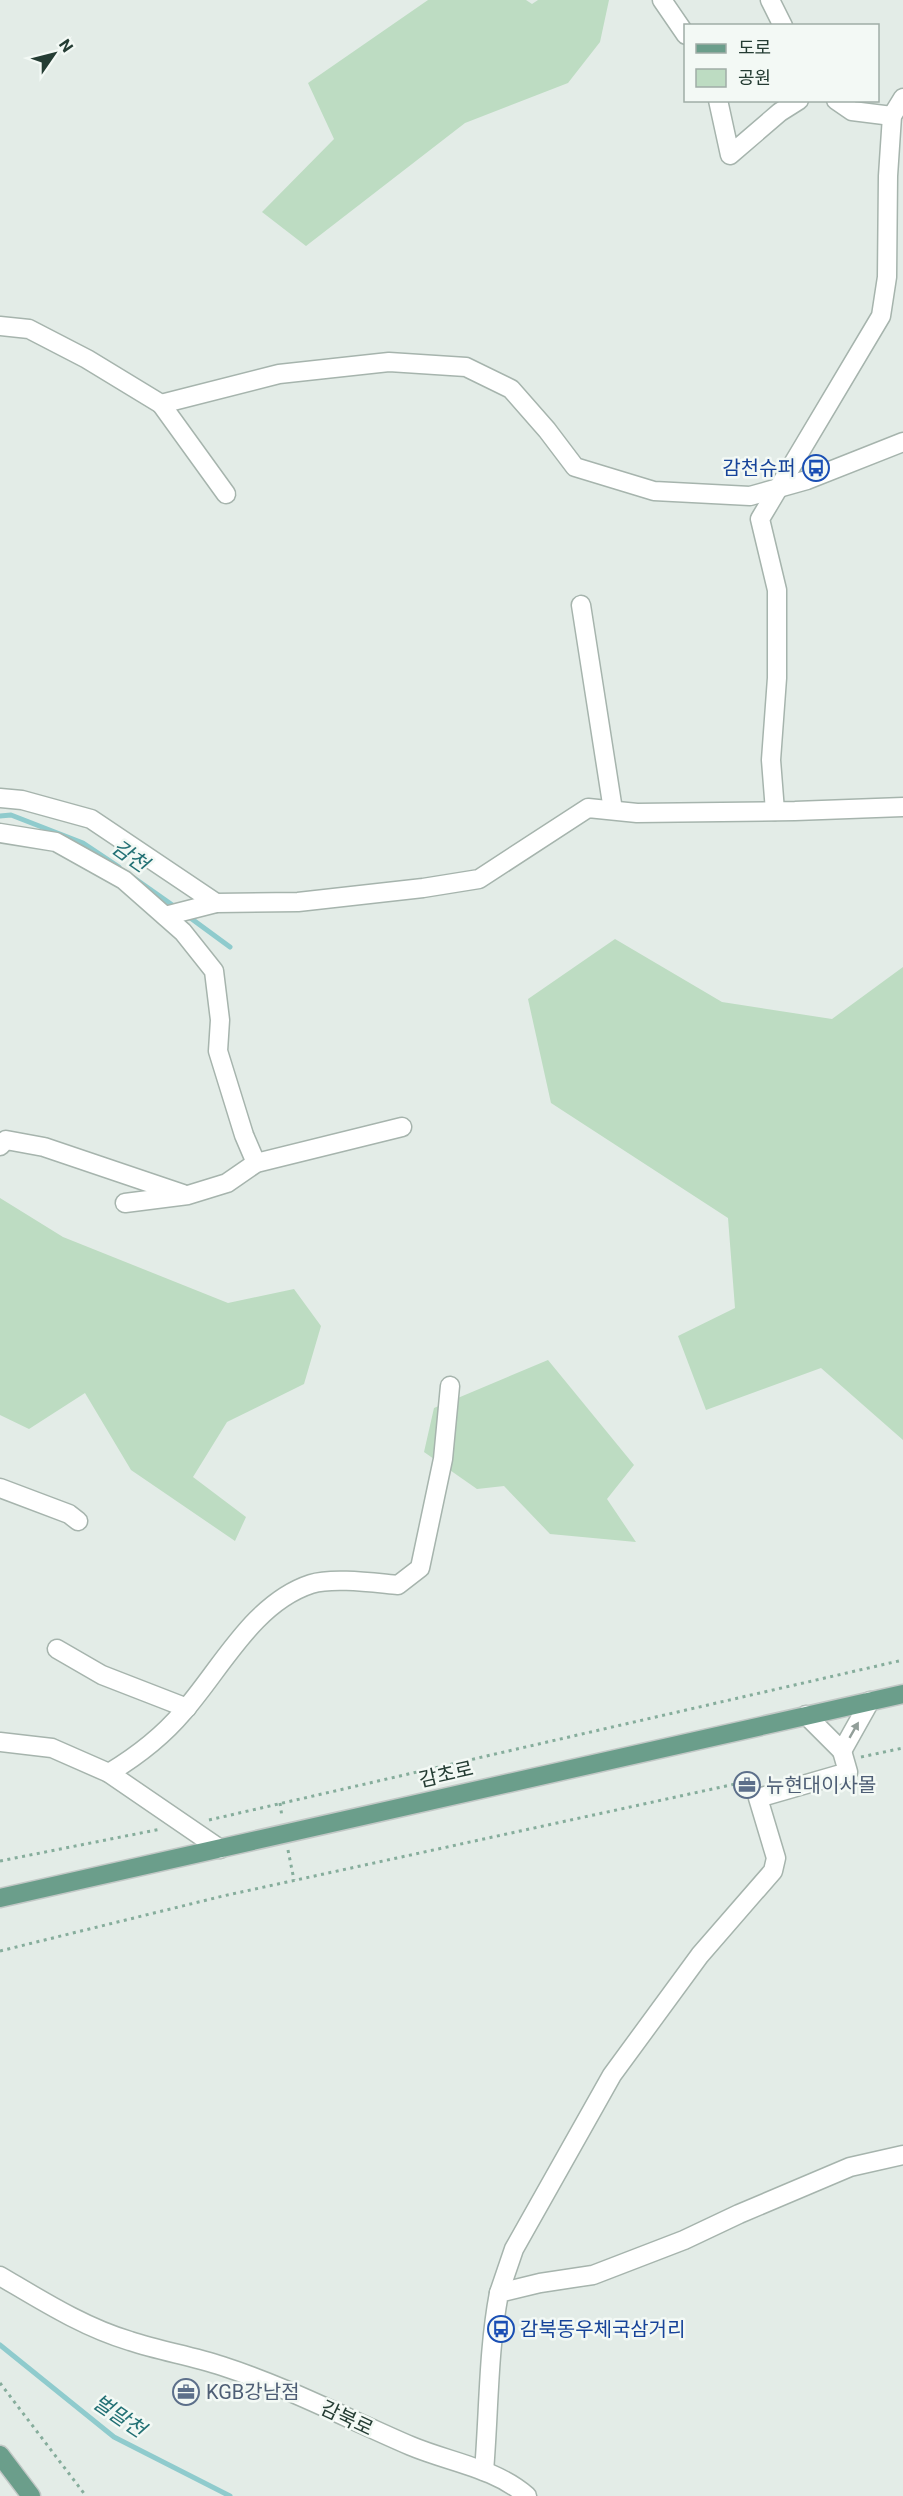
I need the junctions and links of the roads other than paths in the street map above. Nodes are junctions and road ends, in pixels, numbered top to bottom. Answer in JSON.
{"nodes":[{"id":1,"x":662,"y":0,"type":"edge"},
{"id":2,"x":770,"y":0,"type":"edge"},
{"id":3,"x":782,"y":24,"type":"edge"},
{"id":4,"x":684,"y":32,"type":"edge"},
{"id":5,"x":903,"y":98,"type":"edge"},
{"id":6,"x":718,"y":102,"type":"edge"},
{"id":7,"x":796,"y":102,"type":"edge"},
{"id":8,"x":839,"y":102,"type":"edge"},
{"id":9,"x":892,"y":116,"type":"junction"},
{"id":10,"x":0,"y":326,"type":"edge"},
{"id":11,"x":161,"y":404,"type":"junction"},
{"id":12,"x":903,"y":442,"type":"edge"},
{"id":13,"x":776,"y":489,"type":"junction"},
{"id":14,"x":226,"y":494,"type":"dead end"},
{"id":15,"x":581,"y":605,"type":"dead end"},
{"id":16,"x":0,"y":798,"type":"edge"},
{"id":17,"x":903,"y":807,"type":"edge"},
{"id":18,"x":613,"y":810,"type":"junction"},
{"id":19,"x":775,"y":811,"type":"junction"},
{"id":20,"x":0,"y":833,"type":"edge"},
{"id":21,"x":208,"y":905,"type":"junction"},
{"id":22,"x":167,"y":916,"type":"junction"},
{"id":23,"x":402,"y":1127,"type":"dead end"},
{"id":24,"x":0,"y":1146,"type":"edge"},
{"id":25,"x":256,"y":1163,"type":"junction"},
{"id":26,"x":188,"y":1196,"type":"junction"},
{"id":27,"x":125,"y":1203,"type":"dead end"},
{"id":28,"x":450,"y":1386,"type":"dead end"},
{"id":29,"x":0,"y":1488,"type":"edge"},
{"id":30,"x":78,"y":1521,"type":"dead end"},
{"id":31,"x":57,"y":1649,"type":"dead end"},
{"id":32,"x":903,"y":1694,"type":"edge"},
{"id":33,"x":870,"y":1701,"type":"junction"},
{"id":34,"x":187,"y":1708,"type":"junction"},
{"id":35,"x":806,"y":1715,"type":"junction"},
{"id":36,"x":0,"y":1742,"type":"edge"},
{"id":37,"x":843,"y":1756,"type":"junction"},
{"id":38,"x":109,"y":1773,"type":"junction"},
{"id":39,"x":220,"y":1849,"type":"junction"},
{"id":40,"x":0,"y":1898,"type":"edge"},
{"id":41,"x":903,"y":2155,"type":"edge"},
{"id":42,"x":0,"y":2276,"type":"edge"},
{"id":43,"x":498,"y":2293,"type":"junction"},
{"id":44,"x":0,"y":2455,"type":"edge"},
{"id":45,"x":484,"y":2471,"type":"junction"},
{"id":46,"x":31,"y":2496,"type":"edge"},
{"id":47,"x":527,"y":2496,"type":"edge"}],
"edges":[{"from":1,"to":4,"type":"street"},
{"from":2,"to":3,"type":"street"},
{"from":5,"to":9,"type":"street"},
{"from":6,"to":7,"type":"street"},
{"from":8,"to":9,"type":"street"},
{"from":9,"to":13,"type":"street"},
{"from":10,"to":11,"type":"street"},
{"from":11,"to":13,"type":"street"},
{"from":11,"to":14,"type":"street"},
{"from":12,"to":13,"type":"street"},
{"from":13,"to":19,"type":"street"},
{"from":15,"to":18,"type":"street"},
{"from":16,"to":21,"type":"street"},
{"from":17,"to":19,"type":"street"},
{"from":18,"to":19,"type":"street"},
{"from":18,"to":21,"type":"street"},
{"from":20,"to":22,"type":"street"},
{"from":21,"to":22,"type":"street"},
{"from":22,"to":25,"type":"street"},
{"from":23,"to":25,"type":"street"},
{"from":24,"to":26,"type":"street"},
{"from":25,"to":26,"type":"street"},
{"from":26,"to":27,"type":"street"},
{"from":28,"to":34,"type":"street"},
{"from":29,"to":30,"type":"street"},
{"from":31,"to":34,"type":"street"},
{"from":32,"to":33,"type":"main road","name":"감초로"},
{"from":33,"to":35,"type":"main road","name":"감초로"},
{"from":37,"to":33,"type":"street","one_way":true},
{"from":34,"to":38,"type":"street"},
{"from":35,"to":37,"type":"street"},
{"from":35,"to":39,"type":"main road","name":"감초로"},
{"from":36,"to":38,"type":"street"},
{"from":37,"to":43,"type":"street"},
{"from":38,"to":39,"type":"street"},
{"from":39,"to":40,"type":"main road","name":"감초로"},
{"from":41,"to":43,"type":"street"},
{"from":42,"to":45,"type":"street","name":"감북로"},
{"from":43,"to":45,"type":"street"},
{"from":44,"to":46,"type":"main road"},
{"from":45,"to":47,"type":"street","name":"감북로"}]}
